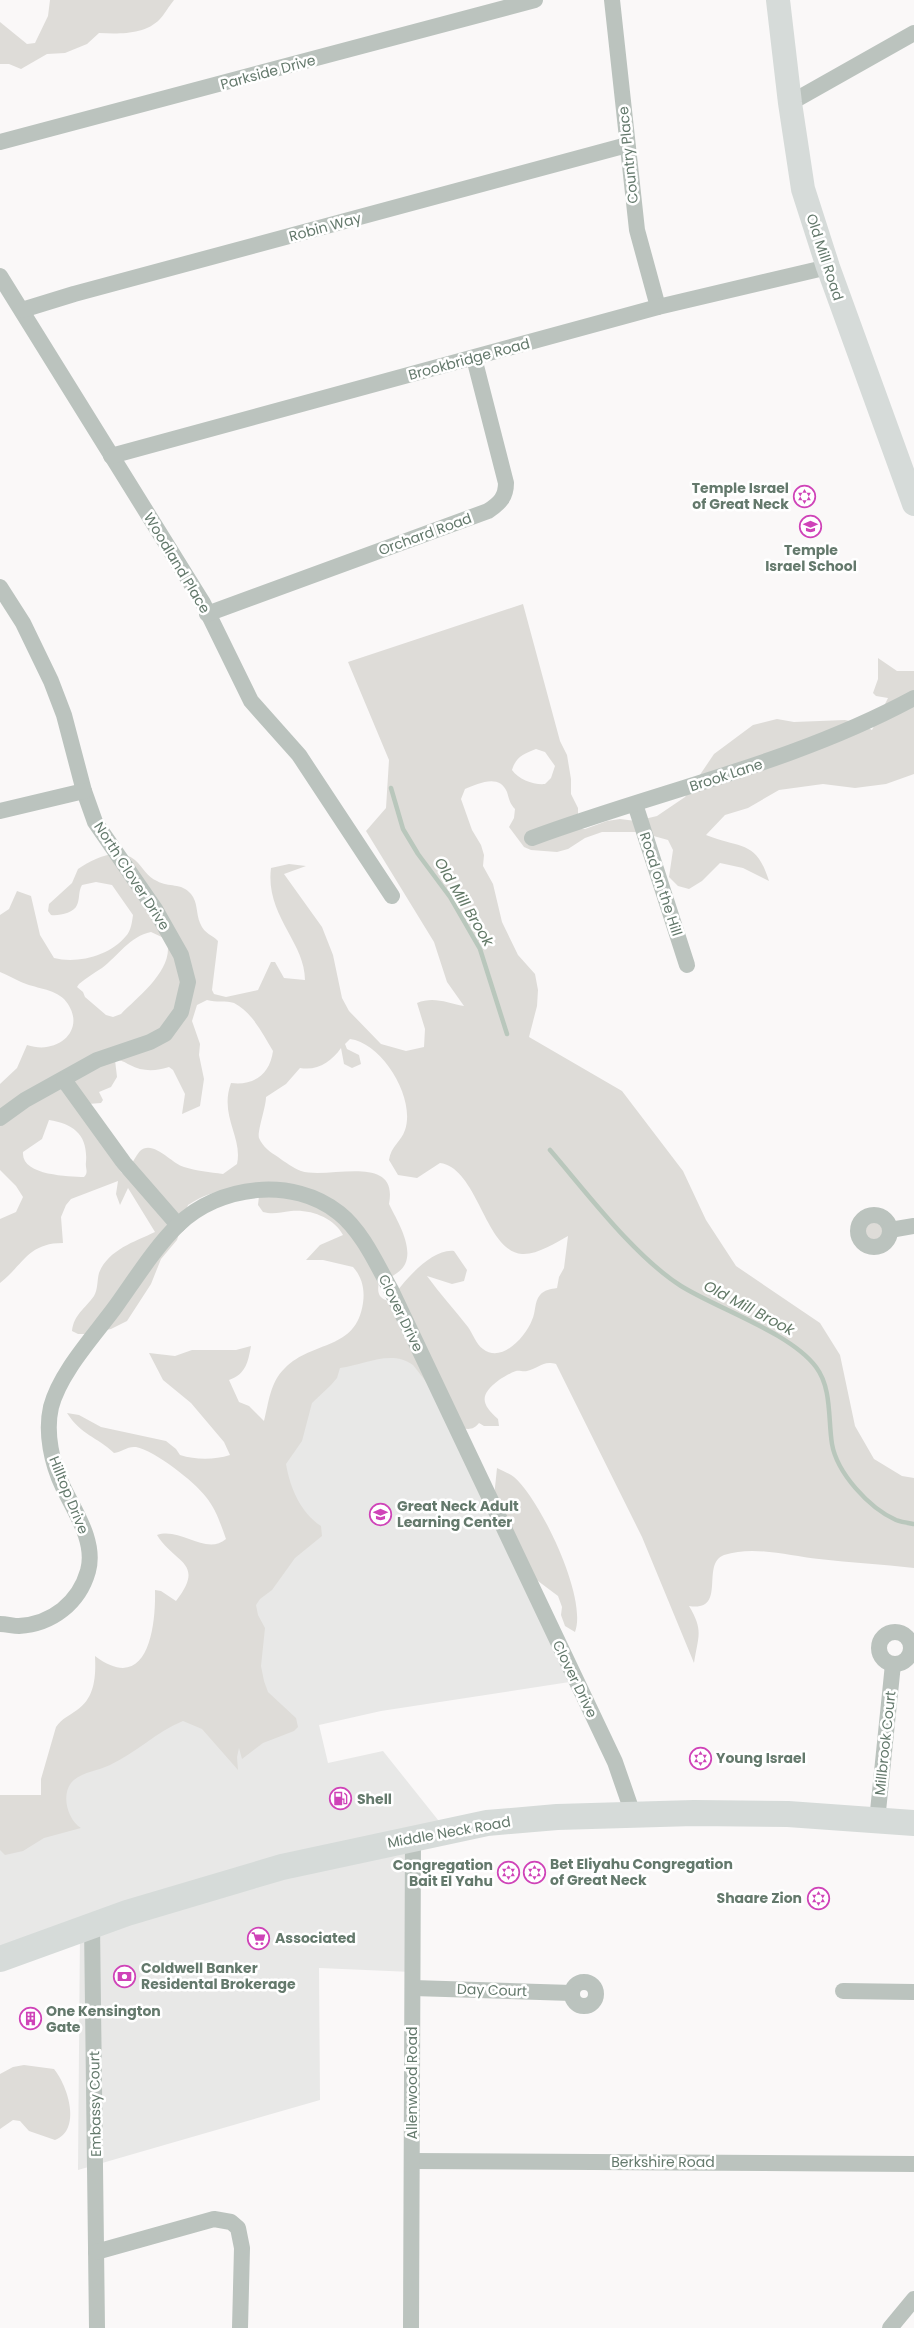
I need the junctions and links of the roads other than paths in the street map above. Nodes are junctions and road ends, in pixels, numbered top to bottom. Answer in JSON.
{"nodes":[{"id":1,"x":535,"y":0,"type":"edge"},
{"id":2,"x":612,"y":0,"type":"edge"},
{"id":3,"x":778,"y":0,"type":"edge"},
{"id":4,"x":914,"y":33,"type":"edge"},
{"id":5,"x":790,"y":103,"type":"junction"},
{"id":6,"x":0,"y":142,"type":"edge"},
{"id":7,"x":627,"y":145,"type":"junction"},
{"id":8,"x":828,"y":267,"type":"junction"},
{"id":9,"x":0,"y":276,"type":"edge"},
{"id":10,"x":658,"y":307,"type":"junction"},
{"id":11,"x":22,"y":310,"type":"junction"},
{"id":12,"x":474,"y":358,"type":"junction"},
{"id":13,"x":111,"y":456,"type":"junction"},
{"id":14,"x":914,"y":504,"type":"edge"},
{"id":15,"x":0,"y":587,"type":"edge"},
{"id":16,"x":207,"y":614,"type":"junction"},
{"id":17,"x":914,"y":698,"type":"edge"},
{"id":18,"x":84,"y":791,"type":"junction"},
{"id":19,"x":635,"y":804,"type":"junction"},
{"id":20,"x":0,"y":811,"type":"edge"},
{"id":21,"x":532,"y":838,"type":"dead end"},
{"id":22,"x":392,"y":896,"type":"dead end"},
{"id":23,"x":687,"y":966,"type":"dead end"},
{"id":24,"x":64,"y":1080,"type":"junction"},
{"id":25,"x":0,"y":1118,"type":"edge"},
{"id":26,"x":178,"y":1225,"type":"junction"},
{"id":27,"x":914,"y":1226,"type":"edge"},
{"id":28,"x":890,"y":1230,"type":"dead end"},
{"id":29,"x":0,"y":1624,"type":"edge"},
{"id":30,"x":893,"y":1664,"type":"dead end"},
{"id":31,"x":633,"y":1814,"type":"junction"},
{"id":32,"x":878,"y":1821,"type":"junction"},
{"id":33,"x":914,"y":1823,"type":"edge"},
{"id":34,"x":413,"y":1837,"type":"junction"},
{"id":35,"x":92,"y":1925,"type":"junction"},
{"id":36,"x":0,"y":1959,"type":"edge"},
{"id":37,"x":413,"y":1988,"type":"junction"},
{"id":38,"x":843,"y":1991,"type":"dead end"},
{"id":39,"x":914,"y":1992,"type":"edge"},
{"id":40,"x":572,"y":1993,"type":"dead end"},
{"id":41,"x":412,"y":2161,"type":"junction"},
{"id":42,"x":914,"y":2164,"type":"edge"},
{"id":43,"x":96,"y":2252,"type":"junction"},
{"id":44,"x":914,"y":2298,"type":"edge"},
{"id":45,"x":98,"y":2328,"type":"edge"},
{"id":46,"x":240,"y":2328,"type":"edge"},
{"id":47,"x":411,"y":2328,"type":"edge"},
{"id":48,"x":890,"y":2328,"type":"edge"}],
"edges":[{"from":1,"to":6,"type":"street","name":"Parkside Drive"},
{"from":2,"to":7,"type":"street","name":"Country Place"},
{"from":3,"to":5,"type":"street","name":"Old Mill Road"},
{"from":4,"to":5,"type":"street"},
{"from":5,"to":8,"type":"street","name":"Old Mill Road"},
{"from":7,"to":10,"type":"street","name":"Country Place"},
{"from":7,"to":11,"type":"street","name":"Robin Way"},
{"from":8,"to":10,"type":"street","name":"Brookbridge Road"},
{"from":8,"to":14,"type":"street","name":"Old Mill Road"},
{"from":9,"to":11,"type":"street","name":"Woodland Place"},
{"from":10,"to":12,"type":"street","name":"Brookbridge Road"},
{"from":11,"to":13,"type":"street","name":"Woodland Place"},
{"from":12,"to":13,"type":"street","name":"Brookbridge Road"},
{"from":12,"to":16,"type":"street","name":"Orchard Road"},
{"from":13,"to":16,"type":"street","name":"Woodland Place"},
{"from":15,"to":18,"type":"street","name":"North Clover Drive"},
{"from":16,"to":22,"type":"street","name":"Woodland Place"},
{"from":17,"to":19,"type":"street","name":"Brook Lane"},
{"from":18,"to":20,"type":"street"},
{"from":18,"to":24,"type":"street","name":"North Clover Drive"},
{"from":19,"to":21,"type":"street","name":"Brook Lane"},
{"from":19,"to":23,"type":"street","name":"Road on the Hill"},
{"from":24,"to":25,"type":"street"},
{"from":24,"to":26,"type":"street"},
{"from":26,"to":29,"type":"street","name":"Hilltop Drive"},
{"from":26,"to":31,"type":"street","name":"Clover Drive"},
{"from":27,"to":28,"type":"street"},
{"from":30,"to":32,"type":"street","name":"Millbrook Court"},
{"from":31,"to":32,"type":"main road","name":"Middle Neck Road"},
{"from":31,"to":34,"type":"main road","name":"Middle Neck Road"},
{"from":32,"to":33,"type":"main road","name":"Middle Neck Road"},
{"from":34,"to":35,"type":"main road","name":"Middle Neck Road"},
{"from":34,"to":37,"type":"street","name":"Allenwood Road"},
{"from":35,"to":36,"type":"main road","name":"Middle Neck Road"},
{"from":35,"to":43,"type":"street","name":"Embassy Court"},
{"from":37,"to":40,"type":"street","name":"Day Court"},
{"from":37,"to":41,"type":"street","name":"Allenwood Road"},
{"from":38,"to":39,"type":"street"},
{"from":41,"to":42,"type":"street","name":"Berkshire Road"},
{"from":41,"to":47,"type":"street","name":"Allenwood Road"},
{"from":43,"to":45,"type":"street","name":"Embassy Court"},
{"from":43,"to":46,"type":"street"},
{"from":44,"to":48,"type":"street"}]}
